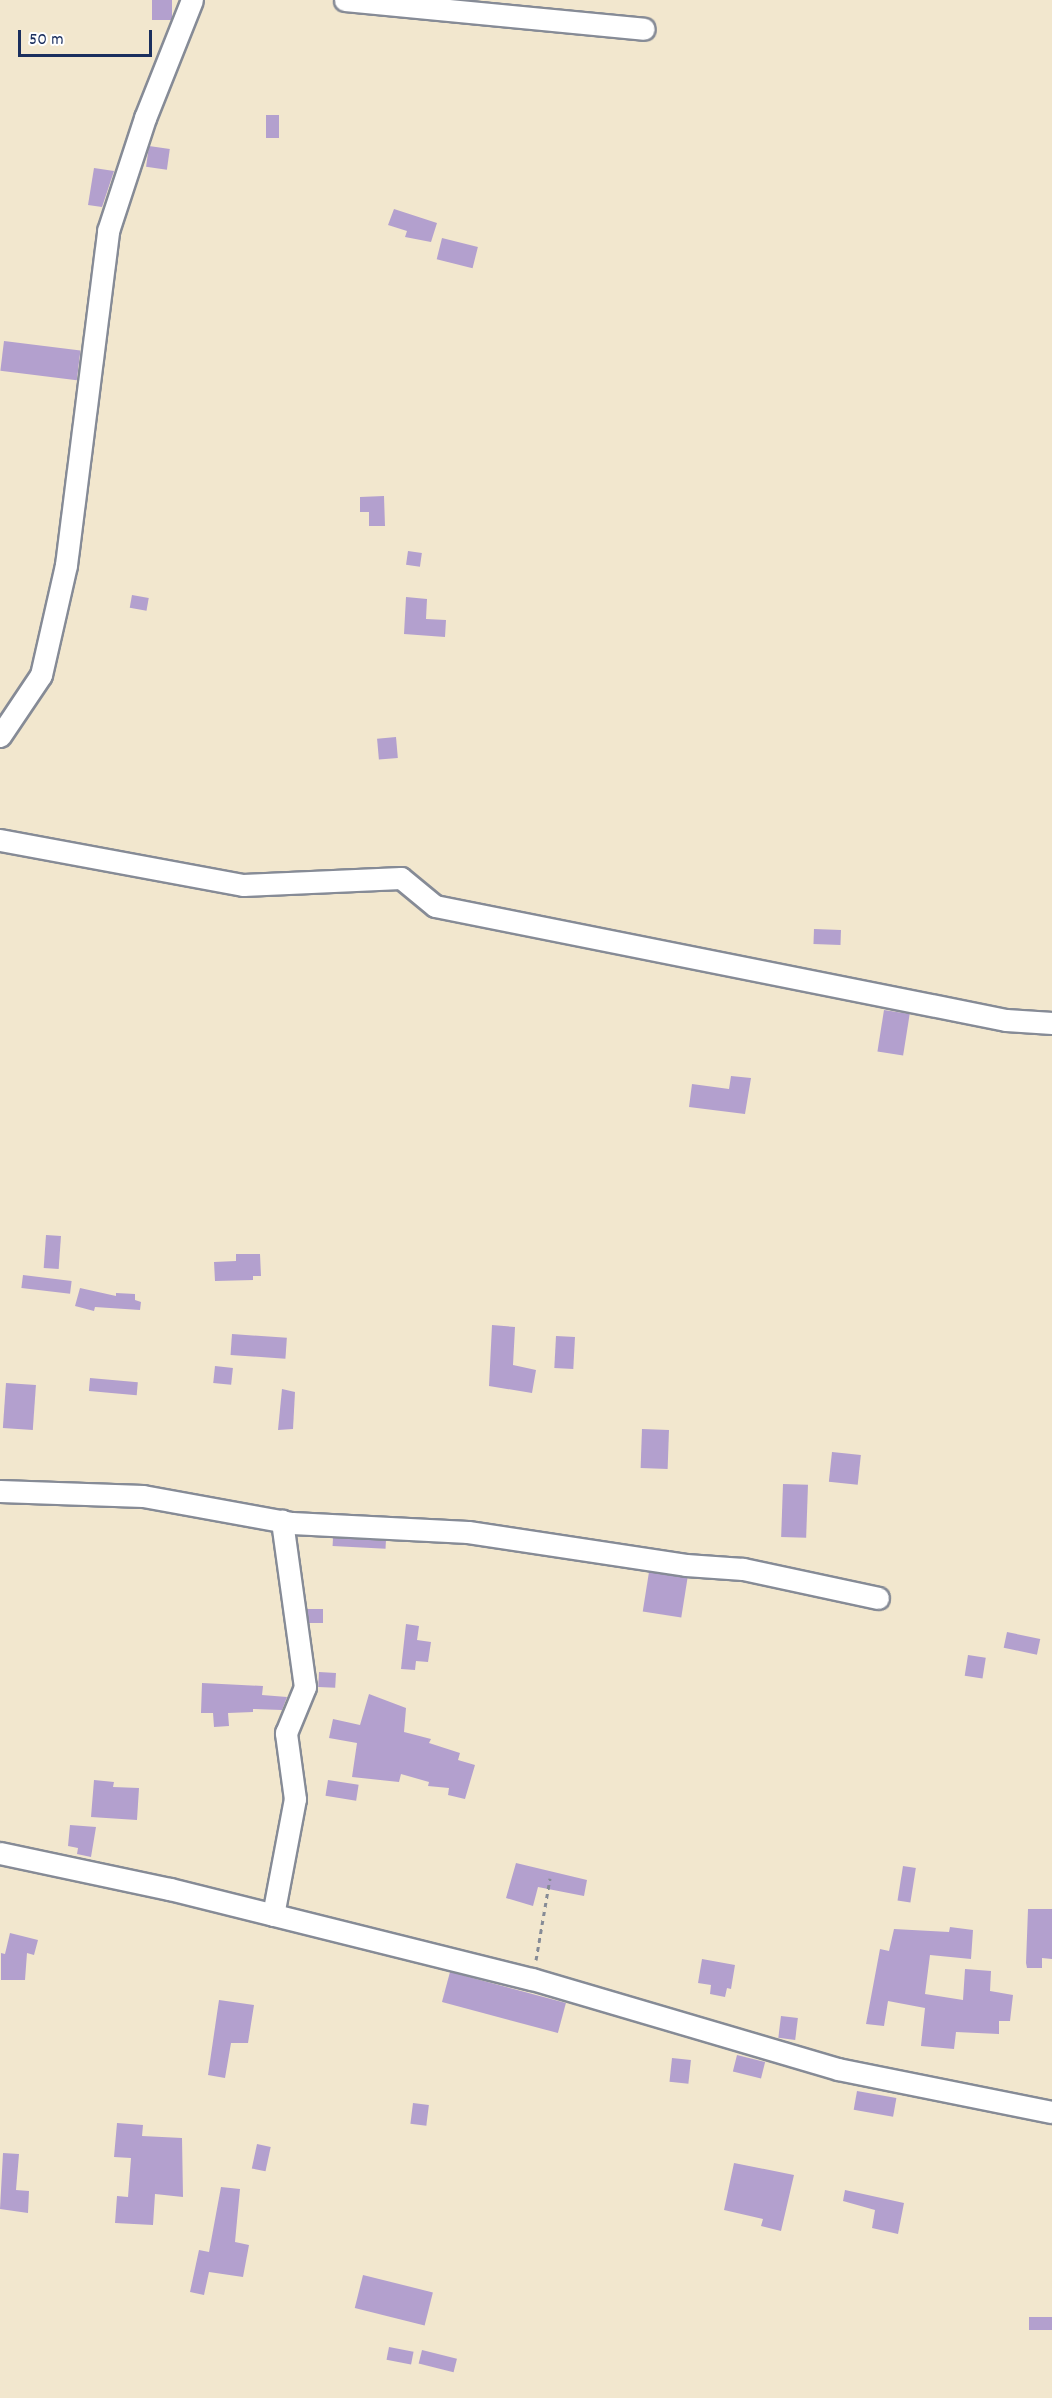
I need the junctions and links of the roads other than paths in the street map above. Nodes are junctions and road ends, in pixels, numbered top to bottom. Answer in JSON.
{"nodes":[{"id":1,"x":192,"y":0,"type":"edge"},
{"id":2,"x":345,"y":0,"type":"edge"},
{"id":3,"x":644,"y":28,"type":"dead end"},
{"id":4,"x":0,"y":735,"type":"edge"},
{"id":5,"x":0,"y":840,"type":"edge"},
{"id":6,"x":1052,"y":1023,"type":"edge"},
{"id":7,"x":0,"y":1491,"type":"edge"},
{"id":8,"x":282,"y":1521,"type":"junction"},
{"id":9,"x":878,"y":1598,"type":"dead end"},
{"id":10,"x":0,"y":1853,"type":"edge"},
{"id":11,"x":273,"y":1915,"type":"junction"},
{"id":12,"x":1052,"y":2112,"type":"edge"}],
"edges":[{"from":1,"to":4,"type":"street"},
{"from":2,"to":3,"type":"street"},
{"from":5,"to":6,"type":"street"},
{"from":7,"to":8,"type":"street"},
{"from":8,"to":9,"type":"street"},
{"from":8,"to":11,"type":"street"},
{"from":10,"to":11,"type":"street"},
{"from":11,"to":12,"type":"street"}]}
